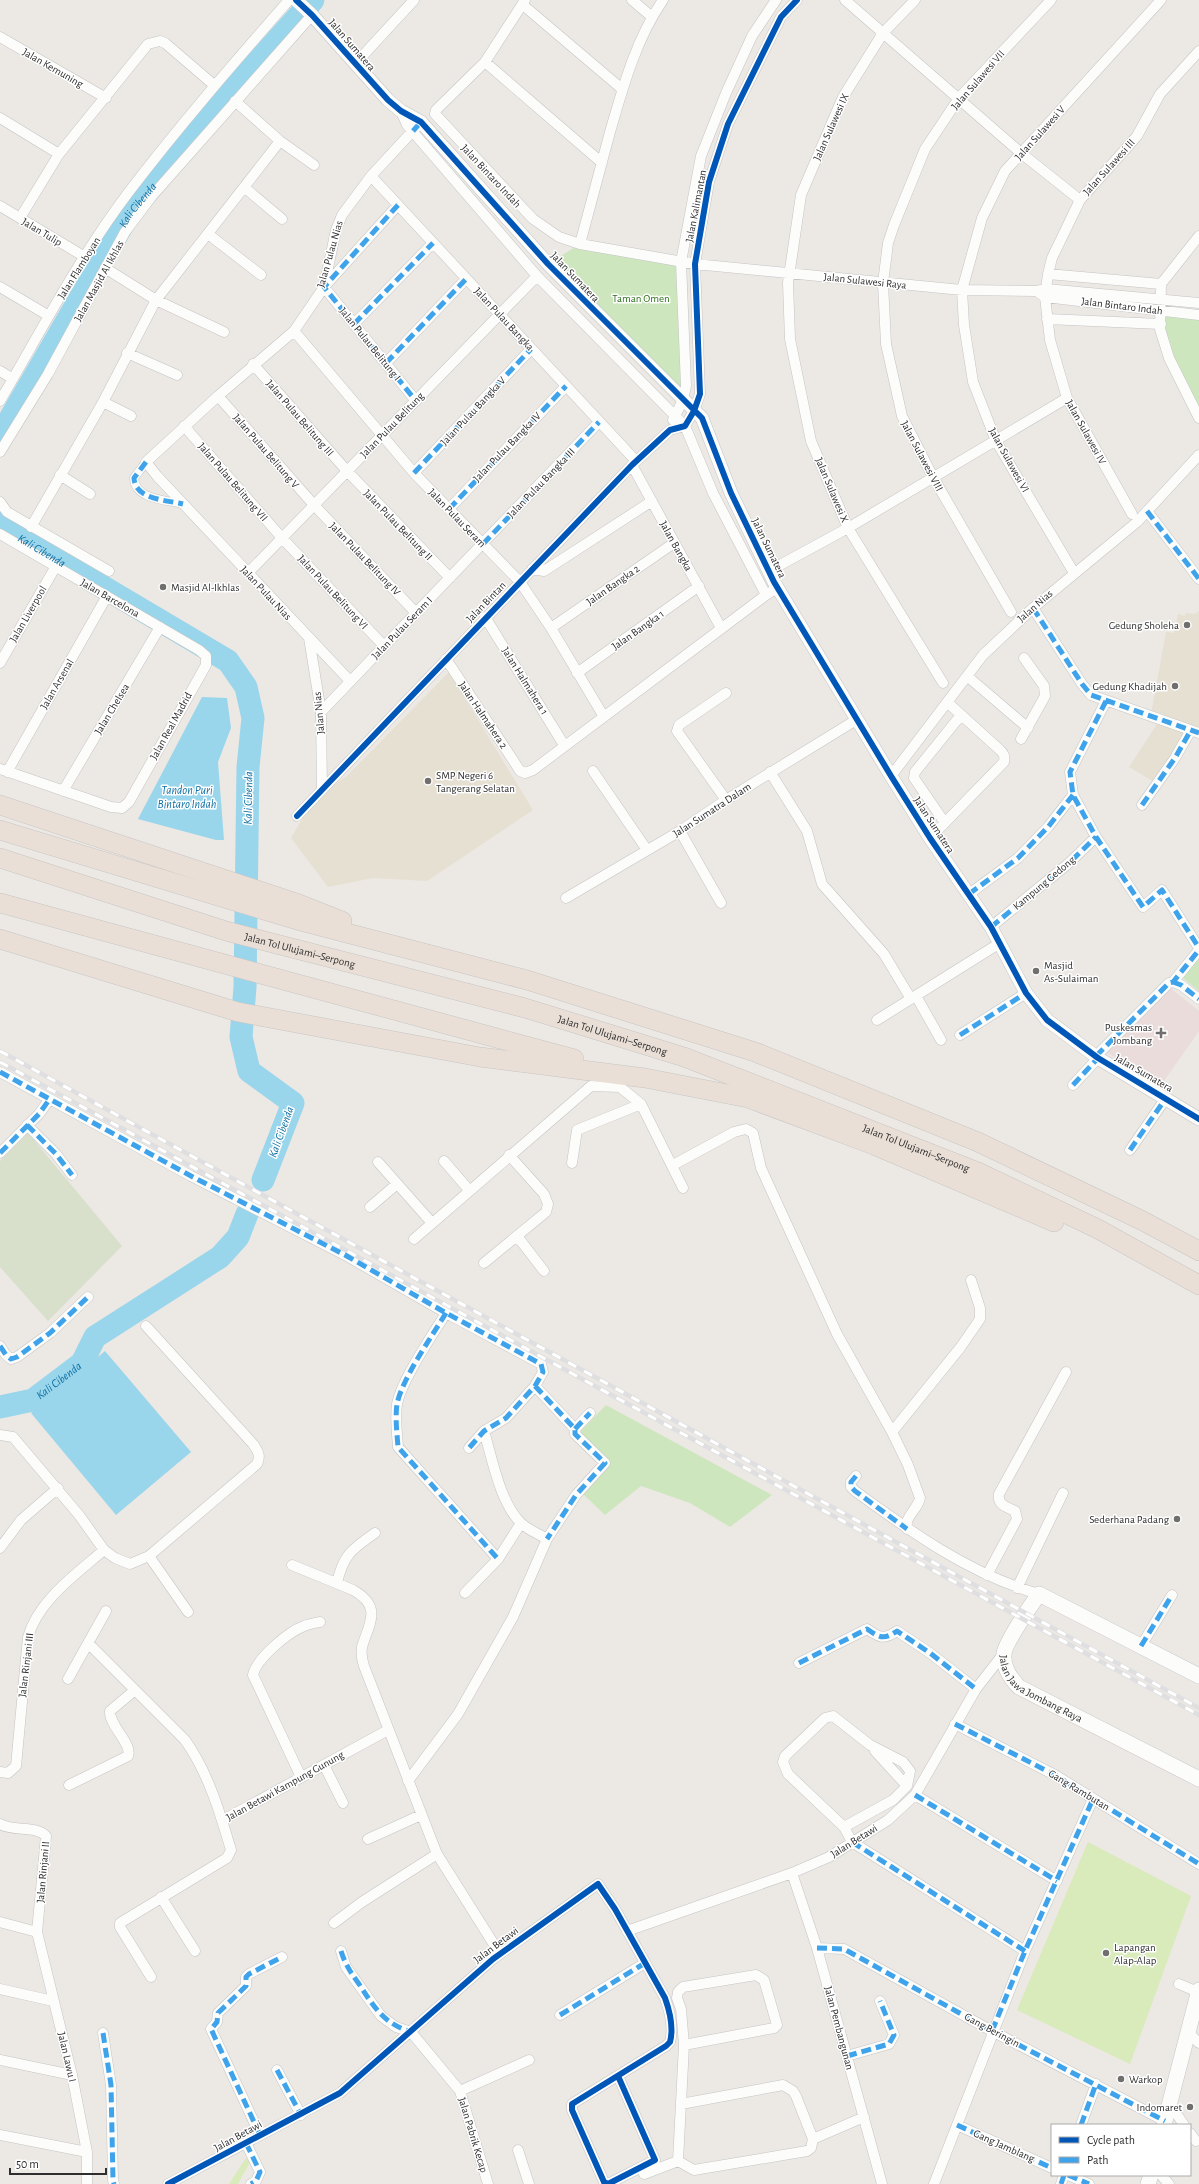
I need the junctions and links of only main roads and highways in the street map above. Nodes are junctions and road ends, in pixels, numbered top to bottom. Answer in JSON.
{"nodes":[{"id":1,"x":0,"y":805,"type":"edge"},
{"id":2,"x":0,"y":830,"type":"edge"},
{"id":3,"x":0,"y":858,"type":"edge"},
{"id":4,"x":0,"y":902,"type":"edge"},
{"id":5,"x":298,"y":912,"type":"junction"},
{"id":6,"x":0,"y":939,"type":"edge"},
{"id":7,"x":645,"y":1078,"type":"junction"},
{"id":8,"x":1199,"y":1251,"type":"edge"},
{"id":9,"x":1196,"y":1283,"type":"edge"},
{"id":10,"x":1199,"y":1676,"type":"edge"},
{"id":11,"x":1199,"y":1779,"type":"edge"},
{"id":12,"x":1199,"y":1991,"type":"edge"},
{"id":13,"x":1165,"y":2123,"type":"edge"}],
"edges":[{"from":1,"to":5,"type":"highway"},
{"from":2,"to":5,"type":"highway"},
{"from":3,"to":9,"type":"highway","name":"Jalan Tol Ulujami–Serpong"},
{"from":4,"to":7,"type":"highway"},
{"from":5,"to":8,"type":"highway"},
{"from":6,"to":7,"type":"highway"},
{"from":7,"to":9,"type":"highway"},
{"from":10,"to":11,"type":"main road","name":"Jalan Jawa Jombang Raya"},
{"from":12,"to":13,"type":"main road"}]}
